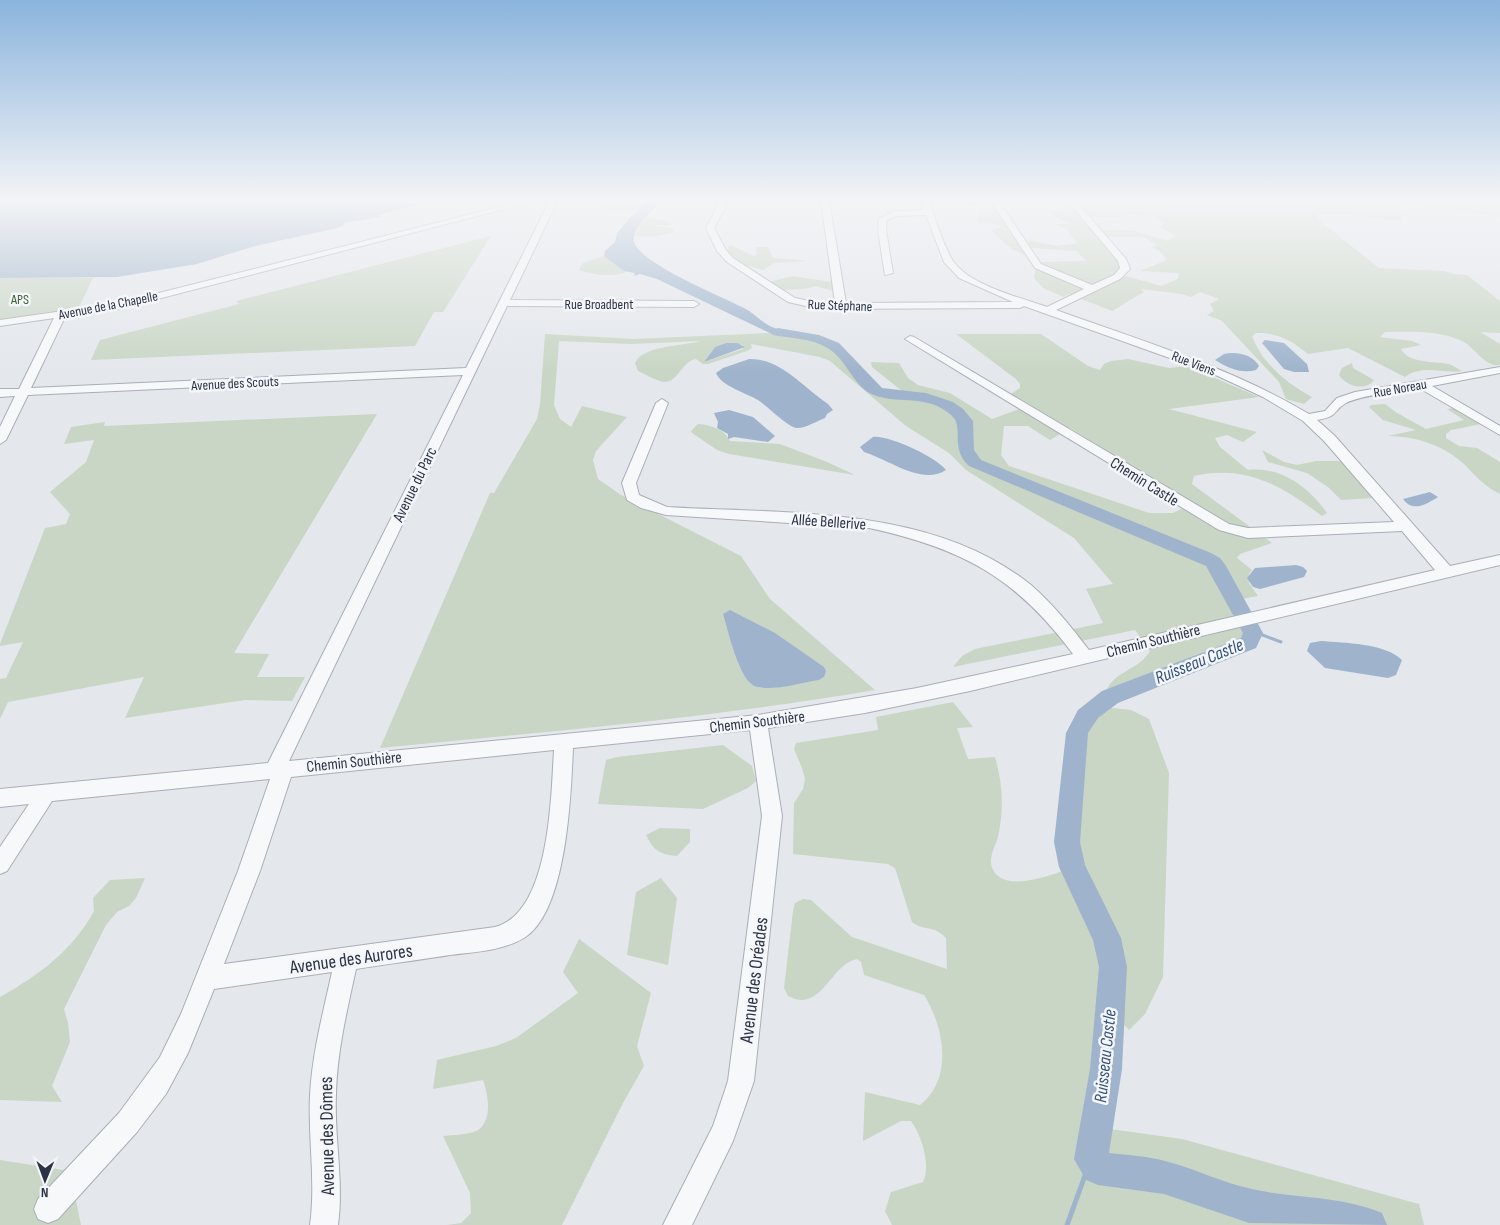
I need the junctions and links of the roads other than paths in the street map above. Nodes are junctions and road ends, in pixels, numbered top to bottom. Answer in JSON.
{"nodes":[{"id":1,"x":311,"y":257,"type":"edge"},
{"id":2,"x":526,"y":257,"type":"edge"},
{"id":3,"x":726,"y":257,"type":"edge"},
{"id":4,"x":834,"y":257,"type":"edge"},
{"id":5,"x":886,"y":257,"type":"edge"},
{"id":6,"x":947,"y":257,"type":"edge"},
{"id":7,"x":1032,"y":257,"type":"edge"},
{"id":8,"x":1118,"y":257,"type":"edge"},
{"id":9,"x":888,"y":273,"type":"dead end"},
{"id":10,"x":1092,"y":289,"type":"junction"},
{"id":11,"x":504,"y":303,"type":"junction"},
{"id":12,"x":694,"y":304,"type":"dead end"},
{"id":13,"x":1033,"y":305,"type":"junction"},
{"id":14,"x":841,"y":306,"type":"junction"},
{"id":15,"x":1049,"y":310,"type":"junction"},
{"id":16,"x":61,"y":314,"type":"junction"},
{"id":17,"x":0,"y":323,"type":"edge"},
{"id":18,"x":910,"y":339,"type":"dead end"},
{"id":19,"x":1500,"y":370,"type":"edge"},
{"id":20,"x":469,"y":372,"type":"junction"},
{"id":21,"x":1421,"y":384,"type":"junction"},
{"id":22,"x":24,"y":392,"type":"junction"},
{"id":23,"x":0,"y":393,"type":"edge"},
{"id":24,"x":662,"y":403,"type":"dead end"},
{"id":25,"x":1307,"y":418,"type":"junction"},
{"id":26,"x":1500,"y":431,"type":"edge"},
{"id":27,"x":0,"y":440,"type":"edge"},
{"id":28,"x":1406,"y":526,"type":"junction"},
{"id":29,"x":1496,"y":564,"type":"edge"},
{"id":30,"x":1446,"y":572,"type":"junction"},
{"id":31,"x":1085,"y":657,"type":"junction"},
{"id":32,"x":758,"y":722,"type":"junction"},
{"id":33,"x":564,"y":741,"type":"junction"},
{"id":34,"x":279,"y":768,"type":"junction"},
{"id":35,"x":46,"y":793,"type":"junction"},
{"id":36,"x":0,"y":798,"type":"edge"},
{"id":37,"x":0,"y":864,"type":"edge"},
{"id":38,"x":346,"y":960,"type":"junction"},
{"id":39,"x":207,"y":978,"type":"junction"},
{"id":40,"x":48,"y":1209,"type":"dead end"},
{"id":41,"x":324,"y":1225,"type":"edge"},
{"id":42,"x":677,"y":1225,"type":"edge"}],
"edges":[{"from":1,"to":16,"type":"street","name":"Avenue de la Chapelle"},
{"from":2,"to":11,"type":"street","name":"Avenue du Parc"},
{"from":3,"to":14,"type":"street","name":"Rue Stéphane"},
{"from":4,"to":14,"type":"street"},
{"from":5,"to":9,"type":"street"},
{"from":6,"to":13,"type":"street","name":"Rue Viens"},
{"from":7,"to":10,"type":"street"},
{"from":8,"to":10,"type":"street"},
{"from":10,"to":15,"type":"street"},
{"from":11,"to":12,"type":"street","name":"Rue Broadbent"},
{"from":11,"to":20,"type":"street","name":"Avenue du Parc"},
{"from":13,"to":14,"type":"street","name":"Rue Stéphane"},
{"from":13,"to":15,"type":"street","name":"Rue Viens"},
{"from":15,"to":25,"type":"street","name":"Rue Viens"},
{"from":16,"to":17,"type":"street","name":"Avenue de la Chapelle"},
{"from":16,"to":22,"type":"street"},
{"from":18,"to":28,"type":"street","name":"Chemin Castle"},
{"from":19,"to":21,"type":"street","name":"Rue Noreau"},
{"from":20,"to":22,"type":"street","name":"Avenue des Scouts"},
{"from":20,"to":34,"type":"street","name":"Avenue du Parc"},
{"from":21,"to":25,"type":"street","name":"Rue Noreau"},
{"from":21,"to":26,"type":"street"},
{"from":22,"to":23,"type":"street","name":"Avenue des Scouts"},
{"from":22,"to":27,"type":"street"},
{"from":24,"to":31,"type":"street","name":"Allée Bellerive"},
{"from":25,"to":28,"type":"street","name":"Rue Viens"},
{"from":28,"to":30,"type":"street","name":"Rue Viens"},
{"from":29,"to":30,"type":"street","name":"Chemin Southière"},
{"from":30,"to":31,"type":"street","name":"Chemin Southière"},
{"from":31,"to":32,"type":"street","name":"Chemin Southière"},
{"from":32,"to":33,"type":"street","name":"Chemin Southière"},
{"from":32,"to":42,"type":"street","name":"Avenue des Oréades"},
{"from":33,"to":34,"type":"street","name":"Chemin Southière"},
{"from":33,"to":38,"type":"street","name":"Avenue des Aurores"},
{"from":34,"to":35,"type":"street","name":"Chemin Southière"},
{"from":34,"to":39,"type":"street"},
{"from":35,"to":36,"type":"street","name":"Chemin Southière"},
{"from":35,"to":37,"type":"street"},
{"from":38,"to":39,"type":"street","name":"Avenue des Aurores"},
{"from":38,"to":41,"type":"street","name":"Avenue des Dômes"},
{"from":39,"to":40,"type":"street"}]}
